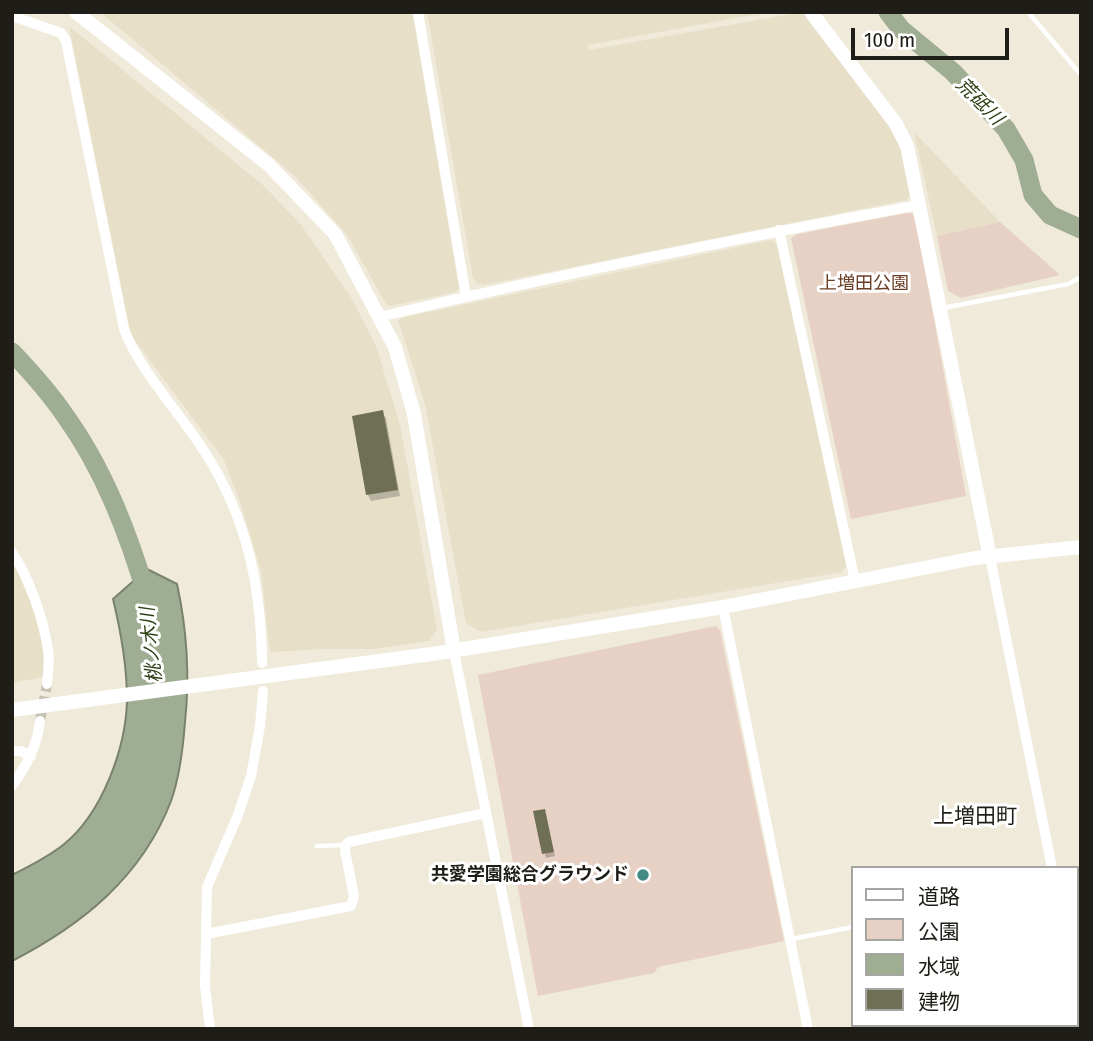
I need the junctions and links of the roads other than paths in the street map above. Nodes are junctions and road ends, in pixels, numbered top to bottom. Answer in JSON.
{"nodes":[{"id":1,"x":76,"y":12,"type":"edge"},
{"id":2,"x":418,"y":12,"type":"edge"},
{"id":3,"x":811,"y":12,"type":"edge"},
{"id":4,"x":1028,"y":12,"type":"edge"},
{"id":5,"x":12,"y":16,"type":"edge"},
{"id":6,"x":1081,"y":75,"type":"edge"},
{"id":7,"x":919,"y":205,"type":"junction"},
{"id":8,"x":779,"y":230,"type":"junction"},
{"id":9,"x":1079,"y":278,"type":"edge"},
{"id":10,"x":466,"y":296,"type":"junction"},
{"id":11,"x":941,"y":308,"type":"junction"},
{"id":12,"x":379,"y":317,"type":"junction"},
{"id":13,"x":1081,"y":547,"type":"edge"},
{"id":14,"x":12,"y":552,"type":"edge"},
{"id":15,"x":990,"y":557,"type":"junction"},
{"id":16,"x":855,"y":581,"type":"junction"},
{"id":17,"x":723,"y":607,"type":"junction"},
{"id":18,"x":454,"y":651,"type":"junction"},
{"id":19,"x":262,"y":663,"type":"dead end"},
{"id":20,"x":47,"y":684,"type":"tunnel mouth"},
{"id":21,"x":263,"y":691,"type":"dead end"},
{"id":22,"x":12,"y":710,"type":"edge"},
{"id":23,"x":40,"y":721,"type":"tunnel mouth"},
{"id":24,"x":12,"y":751,"type":"edge"},
{"id":25,"x":31,"y":755,"type":"junction"},
{"id":26,"x":12,"y":786,"type":"edge"},
{"id":27,"x":486,"y":813,"type":"junction"},
{"id":28,"x":346,"y":845,"type":"junction"},
{"id":29,"x":317,"y":846,"type":"dead end"},
{"id":30,"x":1052,"y":866,"type":"edge"},
{"id":31,"x":852,"y":927,"type":"edge"},
{"id":32,"x":206,"y":933,"type":"junction"},
{"id":33,"x":791,"y":939,"type":"junction"},
{"id":34,"x":210,"y":1029,"type":"edge"},
{"id":35,"x":529,"y":1029,"type":"edge"},
{"id":36,"x":808,"y":1029,"type":"edge"}],
"edges":[{"from":1,"to":12,"type":"street"},
{"from":2,"to":10,"type":"street"},
{"from":3,"to":7,"type":"street"},
{"from":4,"to":6,"type":"lane"},
{"from":5,"to":19,"type":"street"},
{"from":7,"to":8,"type":"street"},
{"from":7,"to":11,"type":"street"},
{"from":8,"to":10,"type":"street"},
{"from":8,"to":16,"type":"street"},
{"from":9,"to":11,"type":"lane"},
{"from":10,"to":12,"type":"street"},
{"from":11,"to":15,"type":"street"},
{"from":12,"to":18,"type":"street"},
{"from":13,"to":15,"type":"street"},
{"from":14,"to":20,"type":"street"},
{"from":15,"to":16,"type":"street"},
{"from":15,"to":30,"type":"street"},
{"from":16,"to":17,"type":"street"},
{"from":17,"to":18,"type":"street"},
{"from":17,"to":33,"type":"street"},
{"from":18,"to":22,"type":"street"},
{"from":18,"to":27,"type":"street"},
{"from":21,"to":32,"type":"street"},
{"from":23,"to":25,"type":"street"},
{"from":24,"to":25,"type":"street"},
{"from":25,"to":26,"type":"street"},
{"from":27,"to":28,"type":"street"},
{"from":27,"to":35,"type":"street"},
{"from":28,"to":29,"type":"lane"},
{"from":28,"to":32,"type":"street"},
{"from":31,"to":33,"type":"lane"},
{"from":32,"to":34,"type":"street"},
{"from":33,"to":36,"type":"street"}]}
